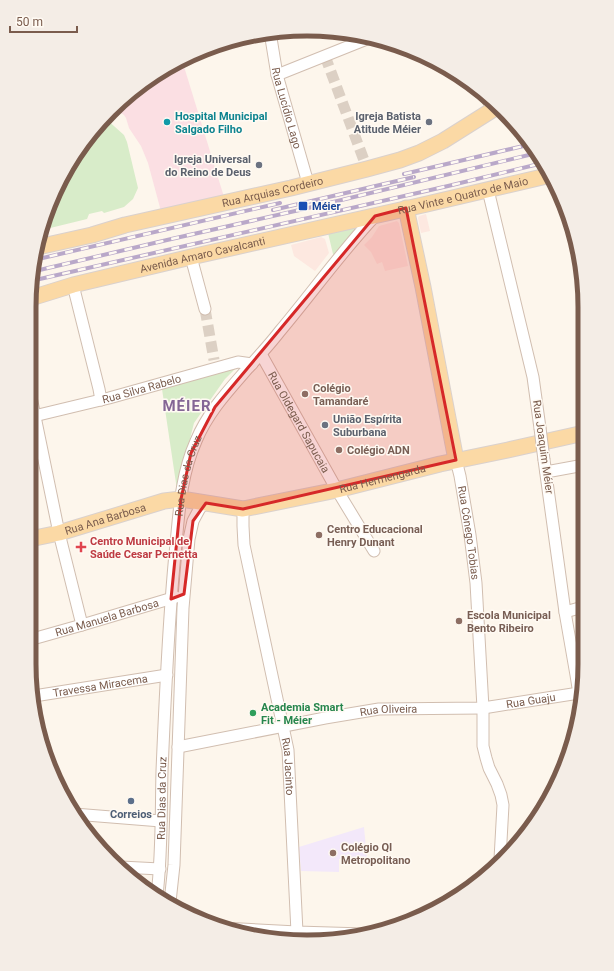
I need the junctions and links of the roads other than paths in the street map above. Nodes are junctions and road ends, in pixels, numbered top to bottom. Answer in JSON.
{"nodes":[{"id":1,"x":271,"y":38,"type":"edge"},
{"id":2,"x":361,"y":41,"type":"edge"},
{"id":3,"x":277,"y":75,"type":"junction"},
{"id":4,"x":493,"y":109,"type":"edge"},
{"id":5,"x":544,"y":177,"type":"edge"},
{"id":6,"x":308,"y":183,"type":"junction"},
{"id":7,"x":488,"y":190,"type":"junction"},
{"id":8,"x":406,"y":208,"type":"junction"},
{"id":9,"x":375,"y":216,"type":"junction"},
{"id":10,"x":43,"y":246,"type":"edge"},
{"id":11,"x":191,"y":256,"type":"junction"},
{"id":12,"x":73,"y":285,"type":"junction"},
{"id":13,"x":37,"y":296,"type":"edge"},
{"id":14,"x":205,"y":309,"type":"tunnel mouth"},
{"id":15,"x":261,"y":354,"type":"junction"},
{"id":16,"x":252,"y":364,"type":"junction"},
{"id":17,"x":101,"y":400,"type":"junction"},
{"id":18,"x":36,"y":416,"type":"edge"},
{"id":19,"x":36,"y":430,"type":"edge"},
{"id":20,"x":578,"y":434,"type":"edge"},
{"id":21,"x":456,"y":460,"type":"junction"},
{"id":22,"x":578,"y":466,"type":"edge"},
{"id":23,"x":546,"y":472,"type":"junction"},
{"id":24,"x":337,"y":490,"type":"junction"},
{"id":25,"x":180,"y":498,"type":"junction"},
{"id":26,"x":206,"y":503,"type":"junction"},
{"id":27,"x":243,"y":508,"type":"junction"},
{"id":28,"x":59,"y":533,"type":"junction"},
{"id":29,"x":36,"y":538,"type":"edge"},
{"id":30,"x":374,"y":551,"type":"dead end"},
{"id":31,"x":184,"y":594,"type":"junction"},
{"id":32,"x":171,"y":599,"type":"junction"},
{"id":33,"x":578,"y":608,"type":"edge"},
{"id":34,"x":565,"y":612,"type":"junction"},
{"id":35,"x":82,"y":625,"type":"junction"},
{"id":36,"x":36,"y":638,"type":"edge"},
{"id":37,"x":578,"y":668,"type":"edge"},
{"id":38,"x":167,"y":675,"type":"junction"},
{"id":39,"x":576,"y":693,"type":"edge"},
{"id":40,"x":38,"y":695,"type":"edge"},
{"id":41,"x":483,"y":708,"type":"junction"},
{"id":42,"x":282,"y":727,"type":"junction"},
{"id":43,"x":178,"y":747,"type":"junction"},
{"id":44,"x":82,"y":815,"type":"edge"},
{"id":45,"x":161,"y":821,"type":"junction"},
{"id":46,"x":500,"y":855,"type":"edge"},
{"id":47,"x":126,"y":866,"type":"edge"},
{"id":48,"x":160,"y":869,"type":"junction"},
{"id":49,"x":158,"y":890,"type":"edge"},
{"id":50,"x":170,"y":899,"type":"edge"},
{"id":51,"x":297,"y":934,"type":"edge"}],
"edges":[{"from":1,"to":3,"type":"street","name":"Rua Lucídio Lago"},
{"from":2,"to":3,"type":"street"},
{"from":3,"to":6,"type":"street","name":"Rua Lucídio Lago"},
{"from":4,"to":6,"type":"main road","name":"Rua Arquias Cordeiro"},
{"from":5,"to":7,"type":"main road","name":"Rua Vinte e Quatro de Maio"},
{"from":6,"to":10,"type":"main road","name":"Rua Arquias Cordeiro"},
{"from":7,"to":8,"type":"main road","name":"Rua Vinte e Quatro de Maio"},
{"from":7,"to":23,"type":"street","name":"Rua Joaquim Méier","bridge":true},
{"from":8,"to":9,"type":"main road","name":"Rua Vinte e Quatro de Maio"},
{"from":8,"to":21,"type":"main road","name":"Rua Cônego Tobias"},
{"from":9,"to":11,"type":"main road","name":"Avenida Amaro Cavalcanti"},
{"from":9,"to":15,"type":"street","name":"Rua Dias da Cruz"},
{"from":11,"to":12,"type":"main road","name":"Avenida Amaro Cavalcanti"},
{"from":11,"to":14,"type":"street"},
{"from":12,"to":13,"type":"main road","name":"Avenida Amaro Cavalcanti"},
{"from":12,"to":17,"type":"street"},
{"from":15,"to":16,"type":"street","name":"Rua Dias da Cruz"},
{"from":15,"to":24,"type":"street","name":"Rua Oldegard Sapucaia"},
{"from":16,"to":17,"type":"street","name":"Rua Silva Rabelo"},
{"from":16,"to":25,"type":"street","name":"Rua Dias da Cruz"},
{"from":17,"to":18,"type":"street","name":"Rua Silva Rabelo"},
{"from":19,"to":28,"type":"street"},
{"from":20,"to":21,"type":"main road","name":"Rua Hermengarda"},
{"from":21,"to":24,"type":"main road","name":"Rua Hermengarda"},
{"from":21,"to":41,"type":"street","name":"Rua Cônego Tobias"},
{"from":22,"to":23,"type":"street"},
{"from":23,"to":34,"type":"street","name":"Rua Joaquim Méier"},
{"from":24,"to":27,"type":"main road","name":"Rua Hermengarda"},
{"from":24,"to":30,"type":"street","name":"Rua Oldegard Sapucaia"},
{"from":25,"to":26,"type":"main road","name":"Rua Hermengarda"},
{"from":25,"to":28,"type":"main road","name":"Rua Ana Barbosa"},
{"from":25,"to":32,"type":"street","name":"Rua Dias da Cruz"},
{"from":26,"to":27,"type":"main road","name":"Rua Hermengarda"},
{"from":26,"to":31,"type":"street","name":"Rua Dias da Cruz"},
{"from":27,"to":42,"type":"street","name":"Rua Jacinto"},
{"from":28,"to":29,"type":"main road","name":"Rua Ana Barbosa"},
{"from":28,"to":35,"type":"street"},
{"from":31,"to":32,"type":"street","name":"Rua Manuela Barbosa"},
{"from":31,"to":43,"type":"street","name":"Rua Dias da Cruz"},
{"from":32,"to":35,"type":"street","name":"Rua Manuela Barbosa"},
{"from":32,"to":38,"type":"street","name":"Rua Dias da Cruz"},
{"from":33,"to":34,"type":"street"},
{"from":34,"to":37,"type":"street","name":"Rua Joaquim Méier"},
{"from":35,"to":36,"type":"street","name":"Rua Manuela Barbosa"},
{"from":38,"to":40,"type":"street","name":"Travessa Miracema"},
{"from":38,"to":45,"type":"street","name":"Rua Dias da Cruz"},
{"from":39,"to":41,"type":"street","name":"Rua Guaju"},
{"from":41,"to":42,"type":"street","name":"Rua Oliveira"},
{"from":41,"to":46,"type":"street","name":"Rua Cônego Tobias"},
{"from":42,"to":43,"type":"street","name":"Rua Oliveira"},
{"from":42,"to":51,"type":"street","name":"Rua Jacinto"},
{"from":43,"to":50,"type":"street","name":"Rua Dias da Cruz"},
{"from":44,"to":45,"type":"street"},
{"from":45,"to":48,"type":"street","name":"Rua Dias da Cruz"},
{"from":47,"to":48,"type":"street"},
{"from":48,"to":49,"type":"street","name":"Rua Dias da Cruz"}]}
